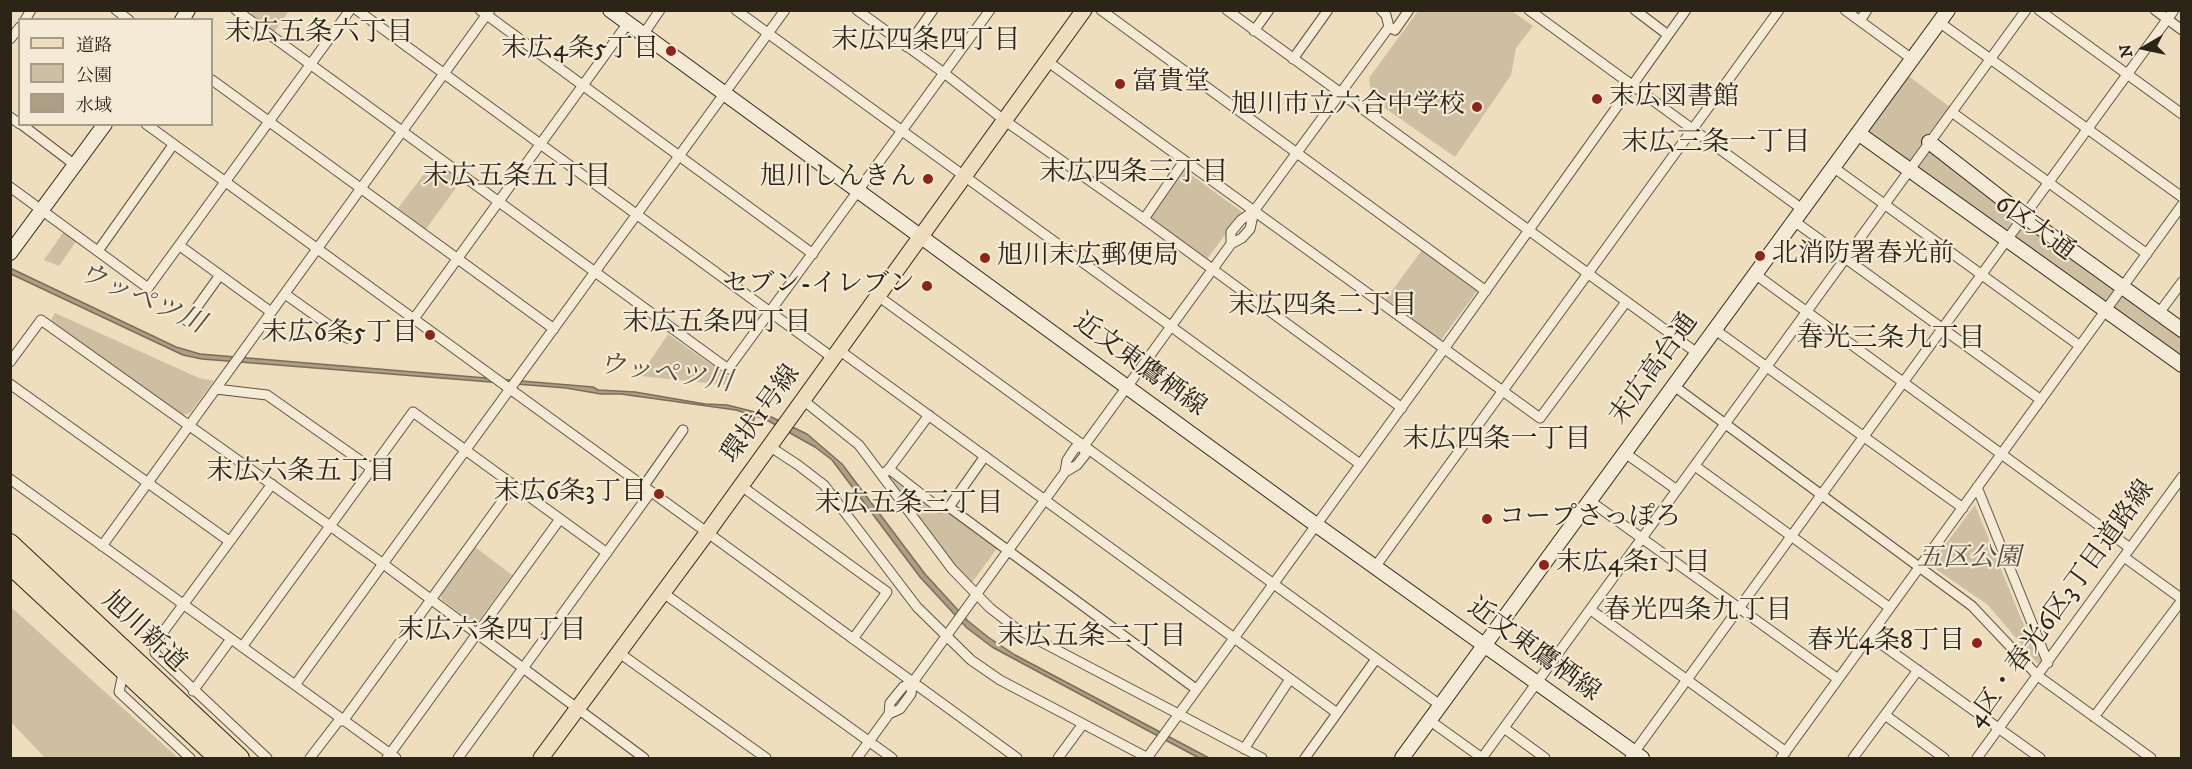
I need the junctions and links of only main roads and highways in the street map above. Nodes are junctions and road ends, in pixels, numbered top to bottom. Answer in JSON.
{"nodes":[{"id":1,"x":1084,"y":10,"type":"edge"},
{"id":2,"x":10,"y":543,"type":"edge"},
{"id":3,"x":10,"y":565,"type":"edge"},
{"id":4,"x":128,"y":663,"type":"junction"},
{"id":5,"x":218,"y":759,"type":"edge"},
{"id":6,"x":240,"y":759,"type":"edge"},
{"id":7,"x":541,"y":759,"type":"edge"}],
"edges":[{"from":1,"to":7,"type":"main road","name":"環状1号線"},
{"from":2,"to":4,"type":"highway","name":"旭川新道"},
{"from":3,"to":4,"type":"highway","name":"旭川新道"},
{"from":4,"to":5,"type":"highway","name":"旭川新道"},
{"from":4,"to":6,"type":"highway","name":"旭川新道"}]}
